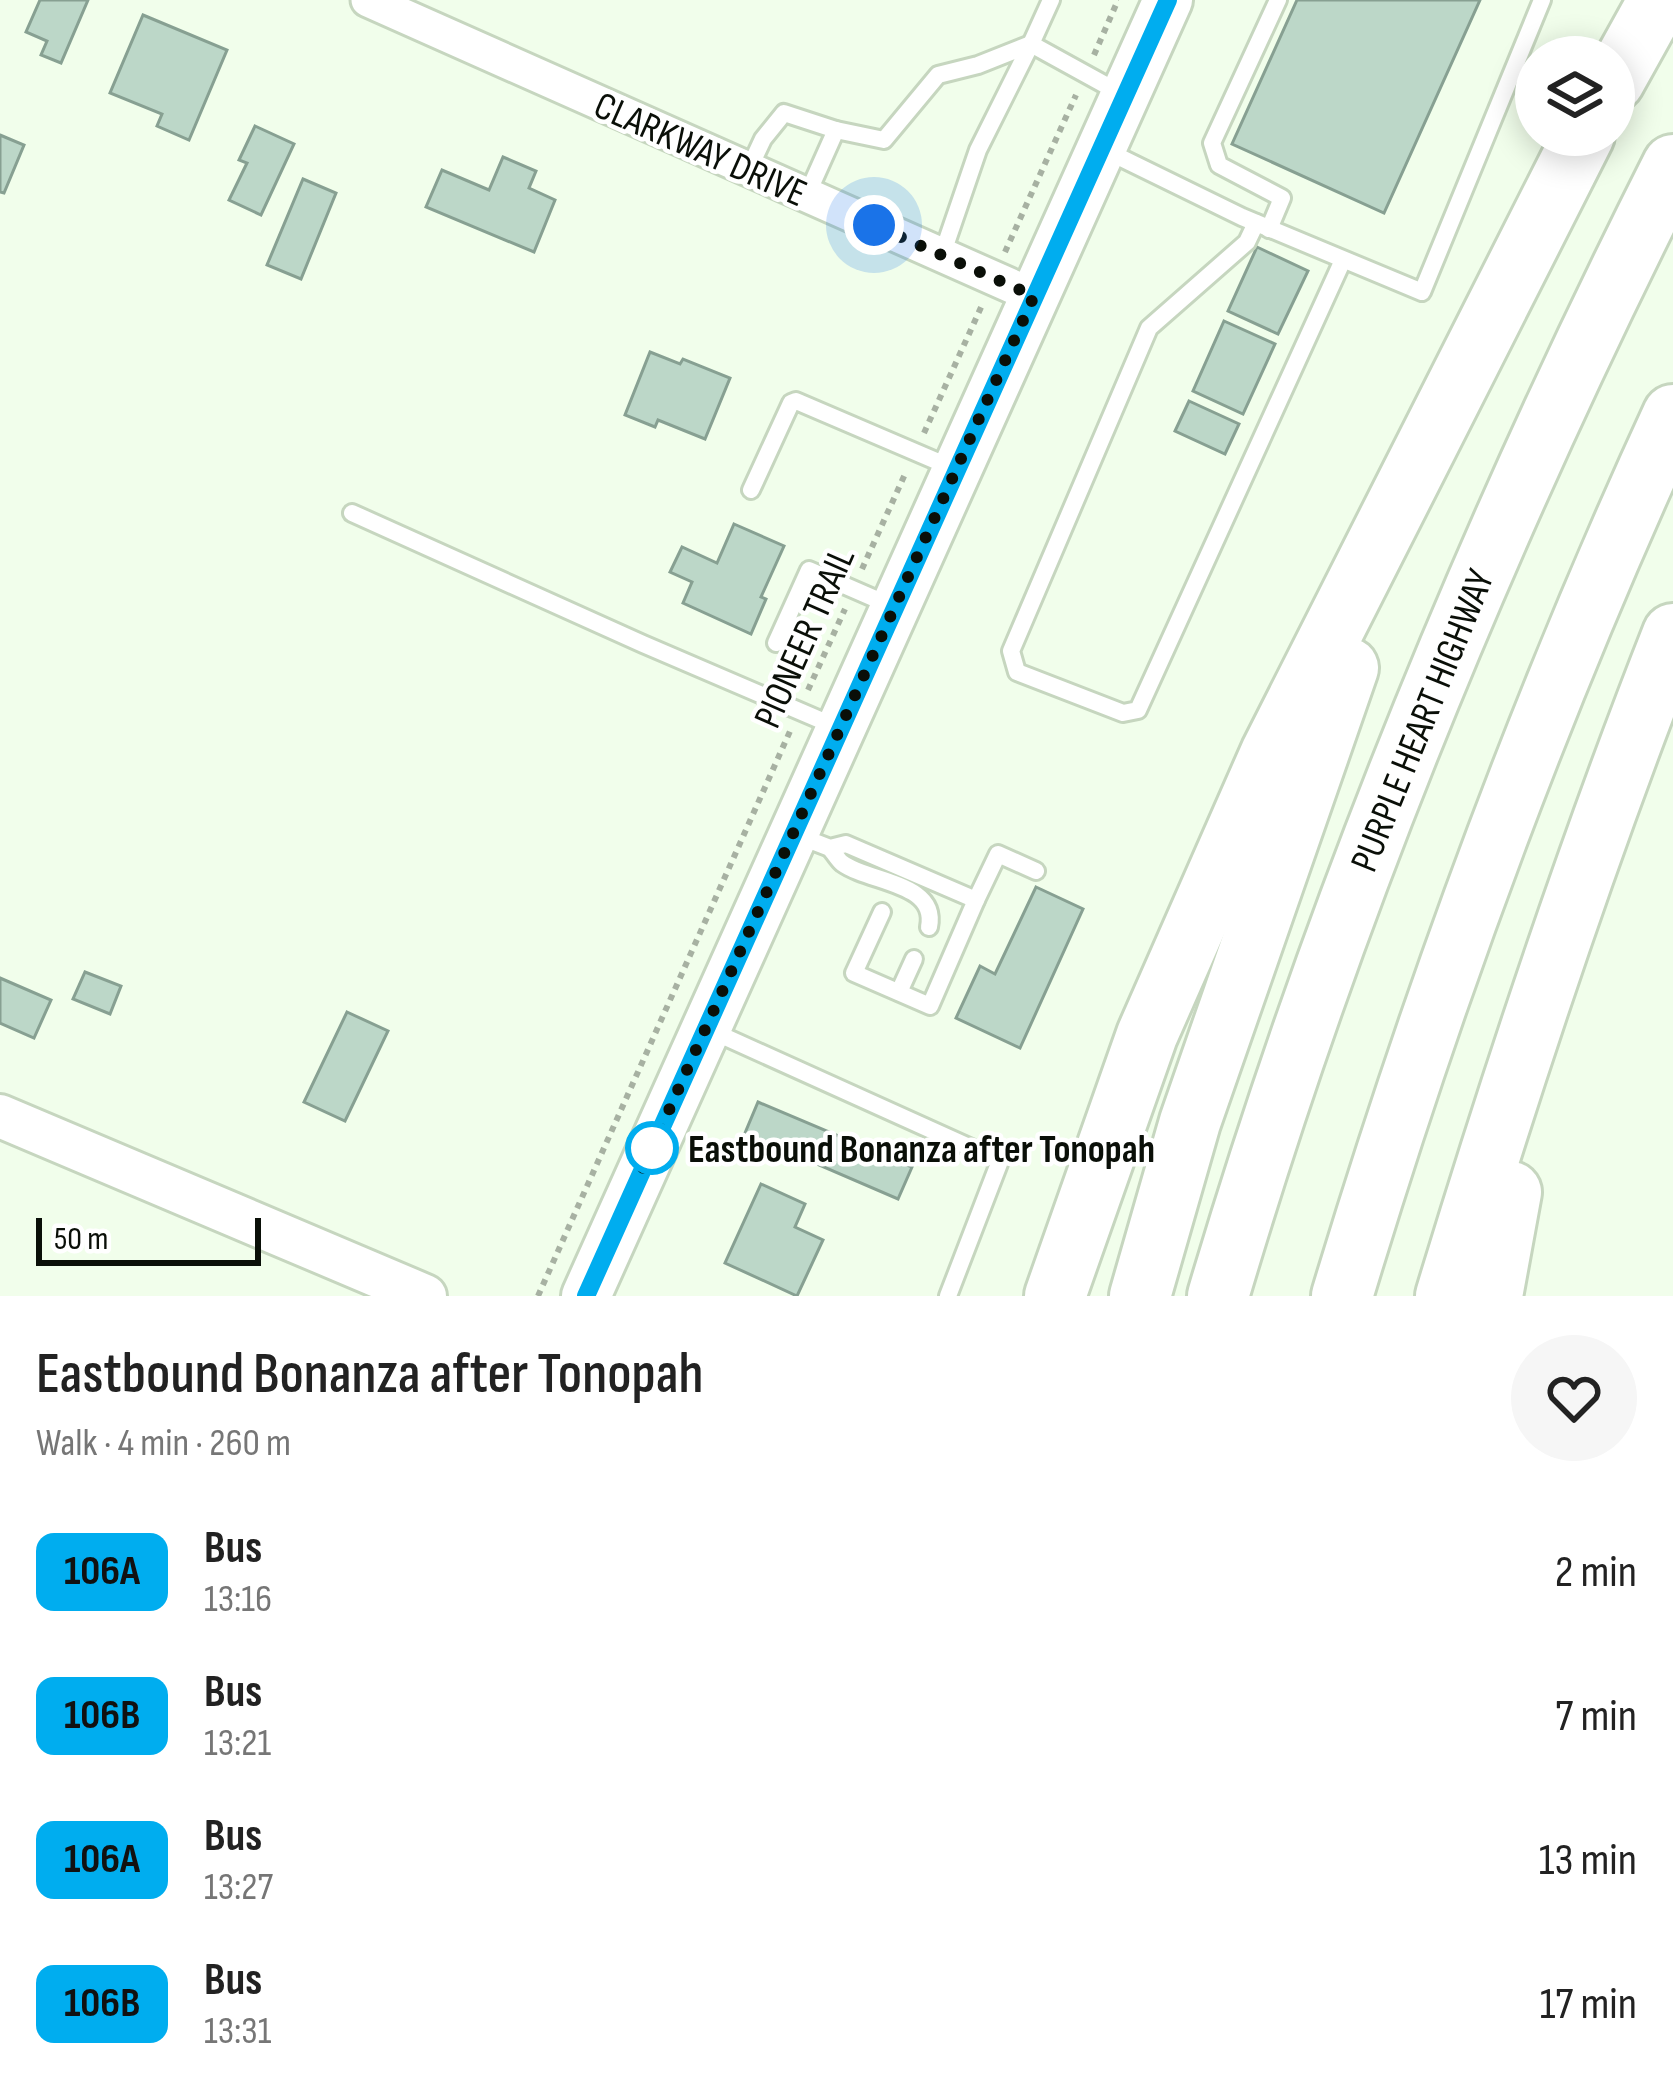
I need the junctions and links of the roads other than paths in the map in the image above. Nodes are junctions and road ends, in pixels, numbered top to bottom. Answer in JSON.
{"nodes":[{"id":1,"x":368,"y":0,"type":"edge"},
{"id":2,"x":1051,"y":0,"type":"edge"},
{"id":3,"x":1168,"y":0,"type":"edge"},
{"id":4,"x":1277,"y":0,"type":"edge"},
{"id":5,"x":1542,"y":0,"type":"edge"},
{"id":6,"x":1659,"y":0,"type":"edge"},
{"id":7,"x":1635,"y":43,"type":"edge"},
{"id":8,"x":1031,"y":44,"type":"junction"},
{"id":9,"x":1105,"y":85,"type":"junction"},
{"id":10,"x":836,"y":130,"type":"junction"},
{"id":11,"x":1101,"y":148,"type":"junction"},
{"id":12,"x":1573,"y":156,"type":"edge"},
{"id":13,"x":1673,"y":165,"type":"edge"},
{"id":14,"x":749,"y":169,"type":"junction"},
{"id":15,"x":807,"y":195,"type":"junction"},
{"id":16,"x":1262,"y":226,"type":"junction"},
{"id":17,"x":942,"y":255,"type":"junction"},
{"id":18,"x":1343,"y":260,"type":"junction"},
{"id":19,"x":1014,"y":287,"type":"junction"},
{"id":20,"x":1673,"y":415,"type":"edge"},
{"id":21,"x":1427,"y":441,"type":"junction"},
{"id":22,"x":936,"y":461,"type":"junction"},
{"id":23,"x":751,"y":490,"type":"dead end"},
{"id":24,"x":352,"y":513,"type":"dead end"},
{"id":25,"x":874,"y":598,"type":"junction"},
{"id":26,"x":1673,"y":634,"type":"edge"},
{"id":27,"x":776,"y":643,"type":"dead end"},
{"id":28,"x":820,"y":720,"type":"junction"},
{"id":29,"x":1401,"y":765,"type":"junction"},
{"id":30,"x":811,"y":841,"type":"junction"},
{"id":31,"x":1036,"y":871,"type":"dead end"},
{"id":32,"x":976,"y":900,"type":"junction"},
{"id":33,"x":882,"y":912,"type":"dead end"},
{"id":34,"x":929,"y":927,"type":"dead end"},
{"id":35,"x":914,"y":959,"type":"dead end"},
{"id":36,"x":1551,"y":962,"type":"junction"},
{"id":37,"x":899,"y":992,"type":"junction"},
{"id":38,"x":706,"y":1028,"type":"junction"},
{"id":39,"x":0,"y":1116,"type":"edge"},
{"id":40,"x":1391,"y":1135,"type":"junction"},
{"id":41,"x":425,"y":1296,"type":"edge"},
{"id":42,"x":586,"y":1296,"type":"edge"},
{"id":43,"x":948,"y":1296,"type":"edge"},
{"id":44,"x":1055,"y":1296,"type":"edge"},
{"id":45,"x":1140,"y":1296,"type":"edge"},
{"id":46,"x":1151,"y":1296,"type":"edge"},
{"id":47,"x":1218,"y":1296,"type":"edge"},
{"id":48,"x":1342,"y":1296,"type":"edge"},
{"id":49,"x":1364,"y":1296,"type":"edge"},
{"id":50,"x":1446,"y":1296,"type":"edge"},
{"id":51,"x":1492,"y":1296,"type":"edge"}],
"edges":[{"from":1,"to":14,"type":"street","name":"CLARKWAY DRIVE"},
{"from":2,"to":8,"type":"lane"},
{"from":3,"to":9,"type":"main road"},
{"from":4,"to":16,"type":"lane"},
{"from":5,"to":18,"type":"lane"},
{"from":6,"to":7,"type":"highway"},
{"from":8,"to":9,"type":"lane"},
{"from":8,"to":10,"type":"lane"},
{"from":8,"to":17,"type":"lane"},
{"from":9,"to":11,"type":"main road"},
{"from":10,"to":14,"type":"lane"},
{"from":10,"to":15,"type":"lane"},
{"from":11,"to":16,"type":"lane"},
{"from":11,"to":19,"type":"main road"},
{"from":12,"to":21,"type":"highway"},
{"from":13,"to":29,"type":"highway","name":"PURPLE HEART HIGHWAY"},
{"from":14,"to":15,"type":"street","name":"CLARKWAY DRIVE"},
{"from":15,"to":17,"type":"street","name":"CLARKWAY DRIVE"},
{"from":16,"to":18,"type":"lane"},
{"from":16,"to":18,"type":"lane"},
{"from":17,"to":19,"type":"street","name":"CLARKWAY DRIVE"},
{"from":19,"to":22,"type":"main road"},
{"from":20,"to":40,"type":"highway"},
{"from":21,"to":44,"type":"highway"},
{"from":21,"to":45,"type":"highway"},
{"from":22,"to":23,"type":"lane"},
{"from":22,"to":25,"type":"main road"},
{"from":24,"to":28,"type":"lane"},
{"from":25,"to":27,"type":"lane"},
{"from":25,"to":28,"type":"main road"},
{"from":26,"to":36,"type":"highway"},
{"from":28,"to":30,"type":"main road"},
{"from":29,"to":46,"type":"highway"},
{"from":29,"to":47,"type":"highway","name":"PURPLE HEART HIGHWAY"},
{"from":30,"to":32,"type":"lane"},
{"from":30,"to":34,"type":"lane"},
{"from":30,"to":38,"type":"main road"},
{"from":31,"to":32,"type":"lane"},
{"from":32,"to":37,"type":"lane"},
{"from":33,"to":37,"type":"lane"},
{"from":35,"to":37,"type":"lane"},
{"from":36,"to":50,"type":"highway"},
{"from":36,"to":51,"type":"highway"},
{"from":38,"to":42,"type":"main road"},
{"from":38,"to":43,"type":"lane"},
{"from":39,"to":41,"type":"street"},
{"from":40,"to":48,"type":"highway"},
{"from":40,"to":49,"type":"highway"}]}
